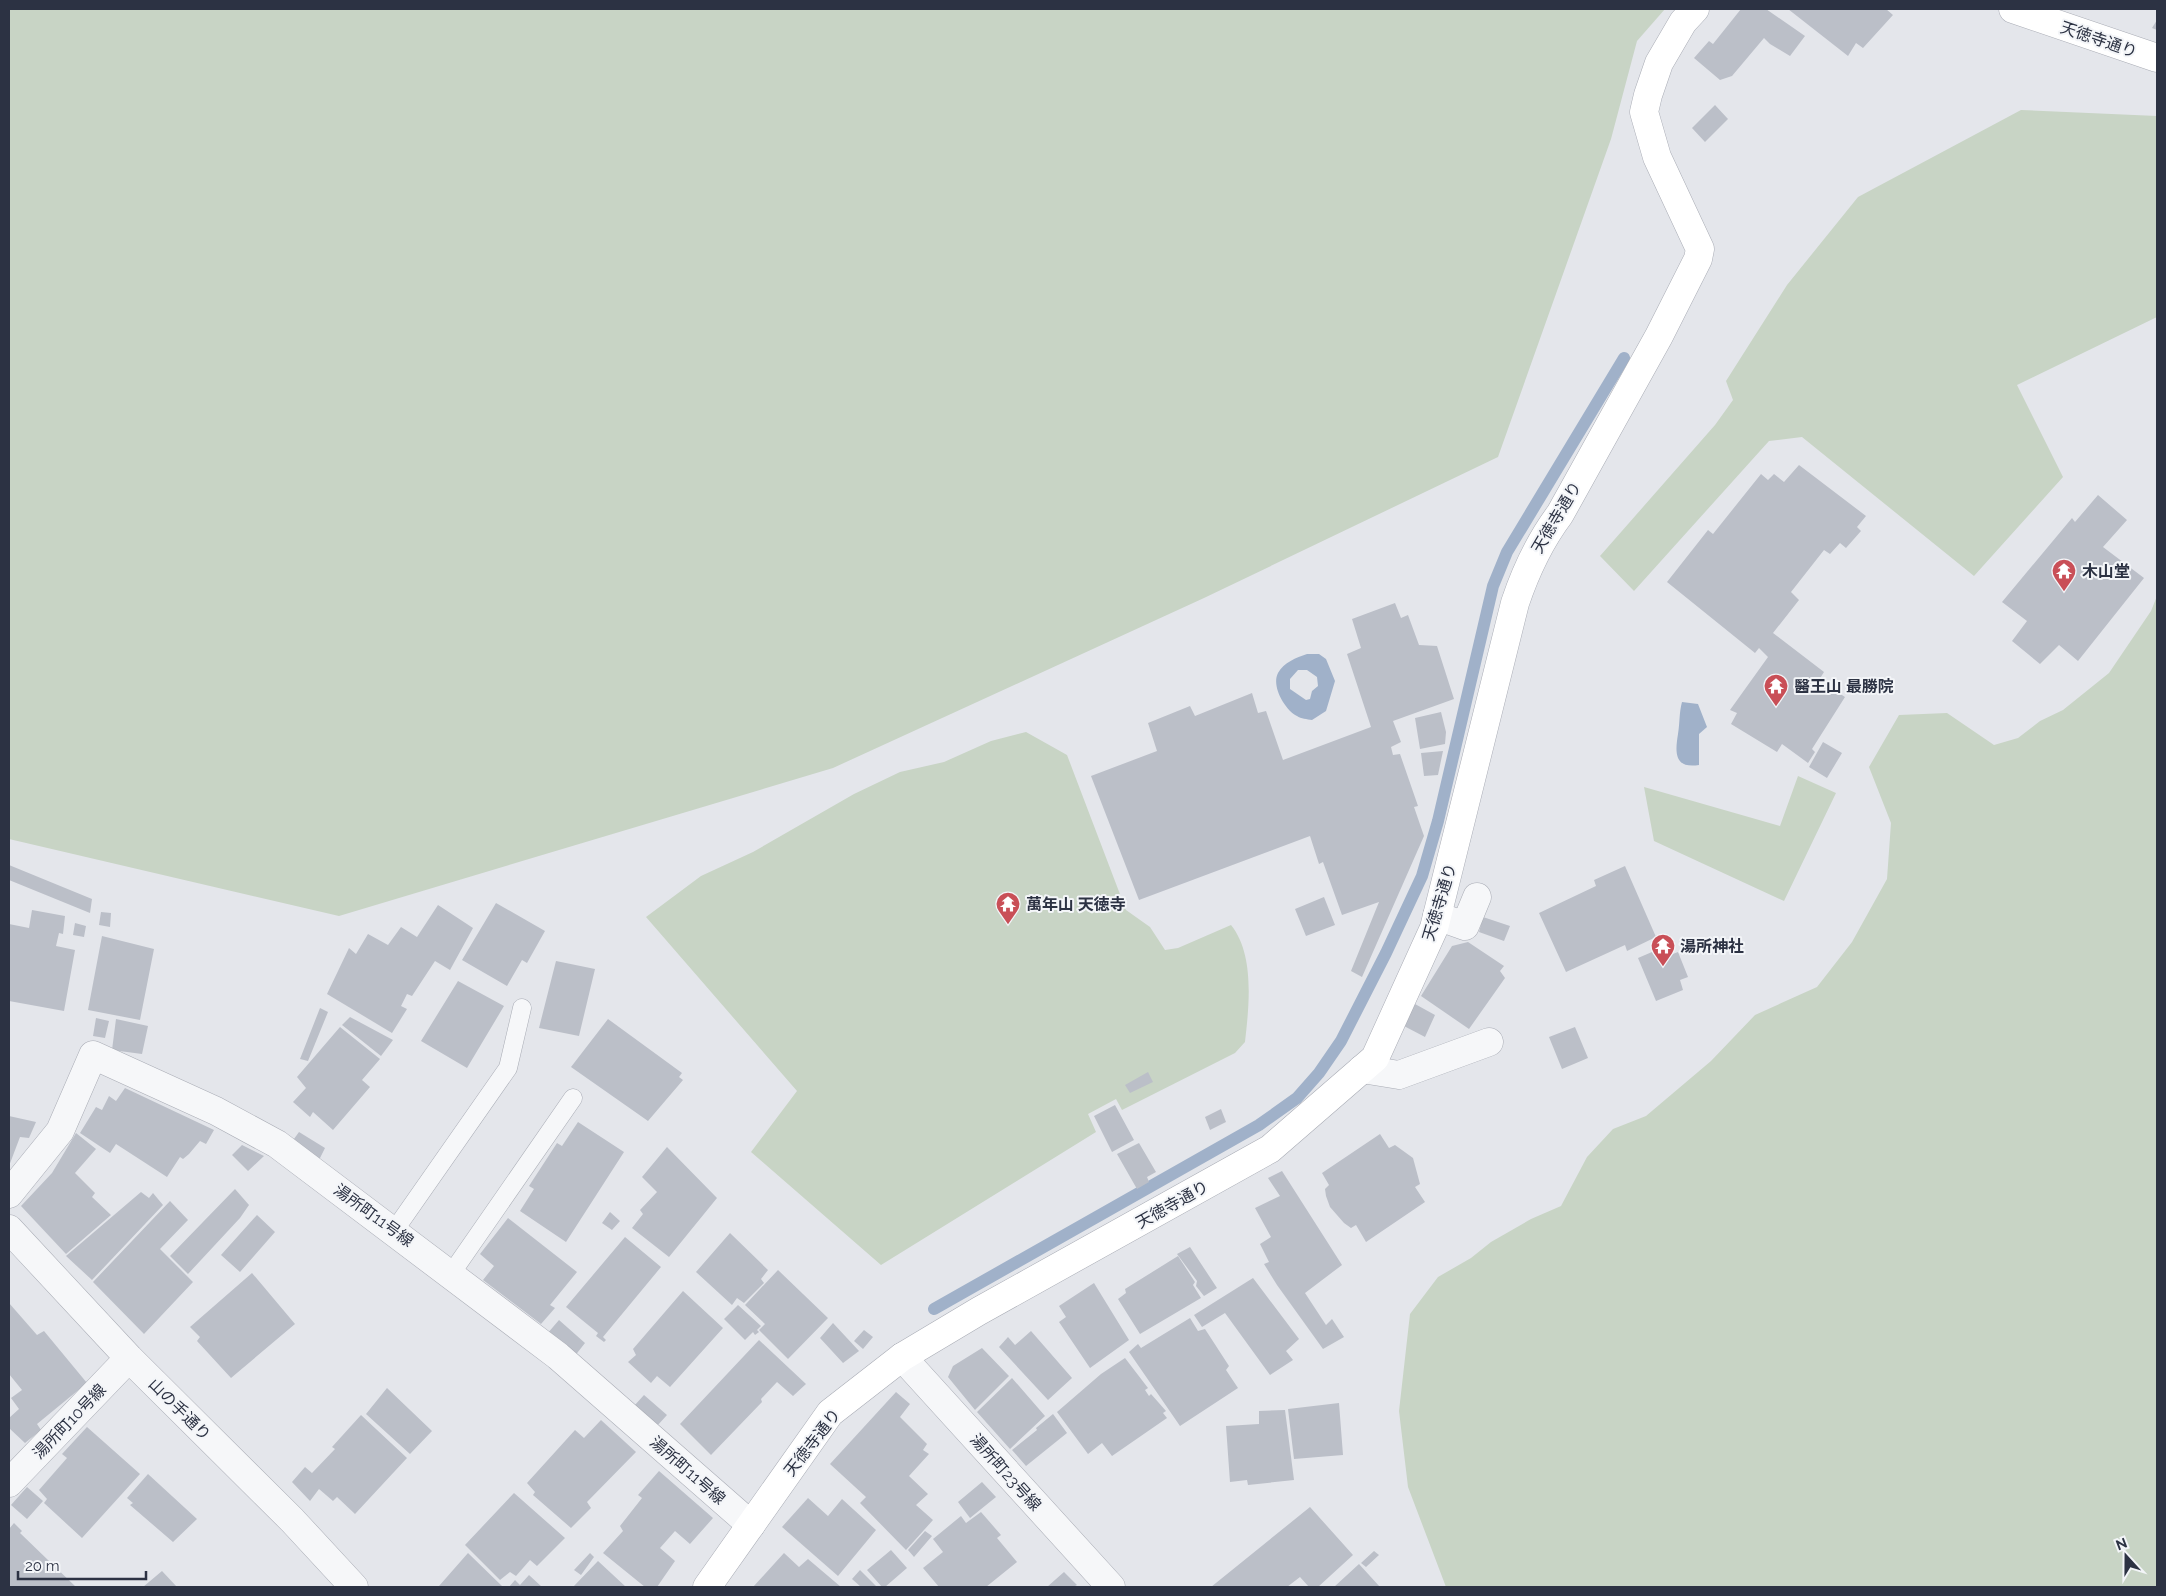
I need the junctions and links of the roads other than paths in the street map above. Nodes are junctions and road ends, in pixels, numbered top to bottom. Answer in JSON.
{"nodes":[{"id":1,"x":1695,"y":9,"type":"edge"},
{"id":2,"x":2013,"y":9,"type":"edge"},
{"id":3,"x":2157,"y":58,"type":"edge"},
{"id":4,"x":1477,"y":897,"type":"dead end"},
{"id":5,"x":1437,"y":916,"type":"junction"},
{"id":6,"x":522,"y":1008,"type":"dead end"},
{"id":7,"x":1489,"y":1042,"type":"dead end"},
{"id":8,"x":1362,"y":1069,"type":"junction"},
{"id":9,"x":573,"y":1098,"type":"dead end"},
{"id":10,"x":9,"y":1194,"type":"edge"},
{"id":11,"x":9,"y":1229,"type":"edge"},
{"id":12,"x":394,"y":1231,"type":"junction"},
{"id":13,"x":451,"y":1274,"type":"junction"},
{"id":14,"x":902,"y":1357,"type":"junction"},
{"id":15,"x":129,"y":1358,"type":"junction"},
{"id":16,"x":9,"y":1484,"type":"edge"},
{"id":17,"x":751,"y":1525,"type":"junction"},
{"id":18,"x":354,"y":1587,"type":"edge"},
{"id":19,"x":707,"y":1587,"type":"edge"},
{"id":20,"x":1111,"y":1587,"type":"edge"}],
"edges":[{"from":1,"to":5,"type":"street","name":"天徳寺通り"},
{"from":2,"to":3,"type":"street","name":"天徳寺通り"},
{"from":4,"to":5,"type":"street"},
{"from":5,"to":8,"type":"street","name":"天徳寺通り"},
{"from":6,"to":12,"type":"lane"},
{"from":7,"to":8,"type":"street"},
{"from":8,"to":14,"type":"street","name":"天徳寺通り"},
{"from":9,"to":13,"type":"lane"},
{"from":10,"to":12,"type":"street","name":"湯所町11号線"},
{"from":11,"to":15,"type":"street","name":"山の手通り"},
{"from":12,"to":13,"type":"street","name":"湯所町11号線"},
{"from":13,"to":17,"type":"street","name":"湯所町11号線"},
{"from":14,"to":17,"type":"street","name":"天徳寺通り"},
{"from":14,"to":20,"type":"street","name":"湯所町23号線"},
{"from":15,"to":16,"type":"street","name":"湯所町10号線"},
{"from":15,"to":18,"type":"street","name":"山の手通り"},
{"from":17,"to":19,"type":"street","name":"天徳寺通り"}]}
